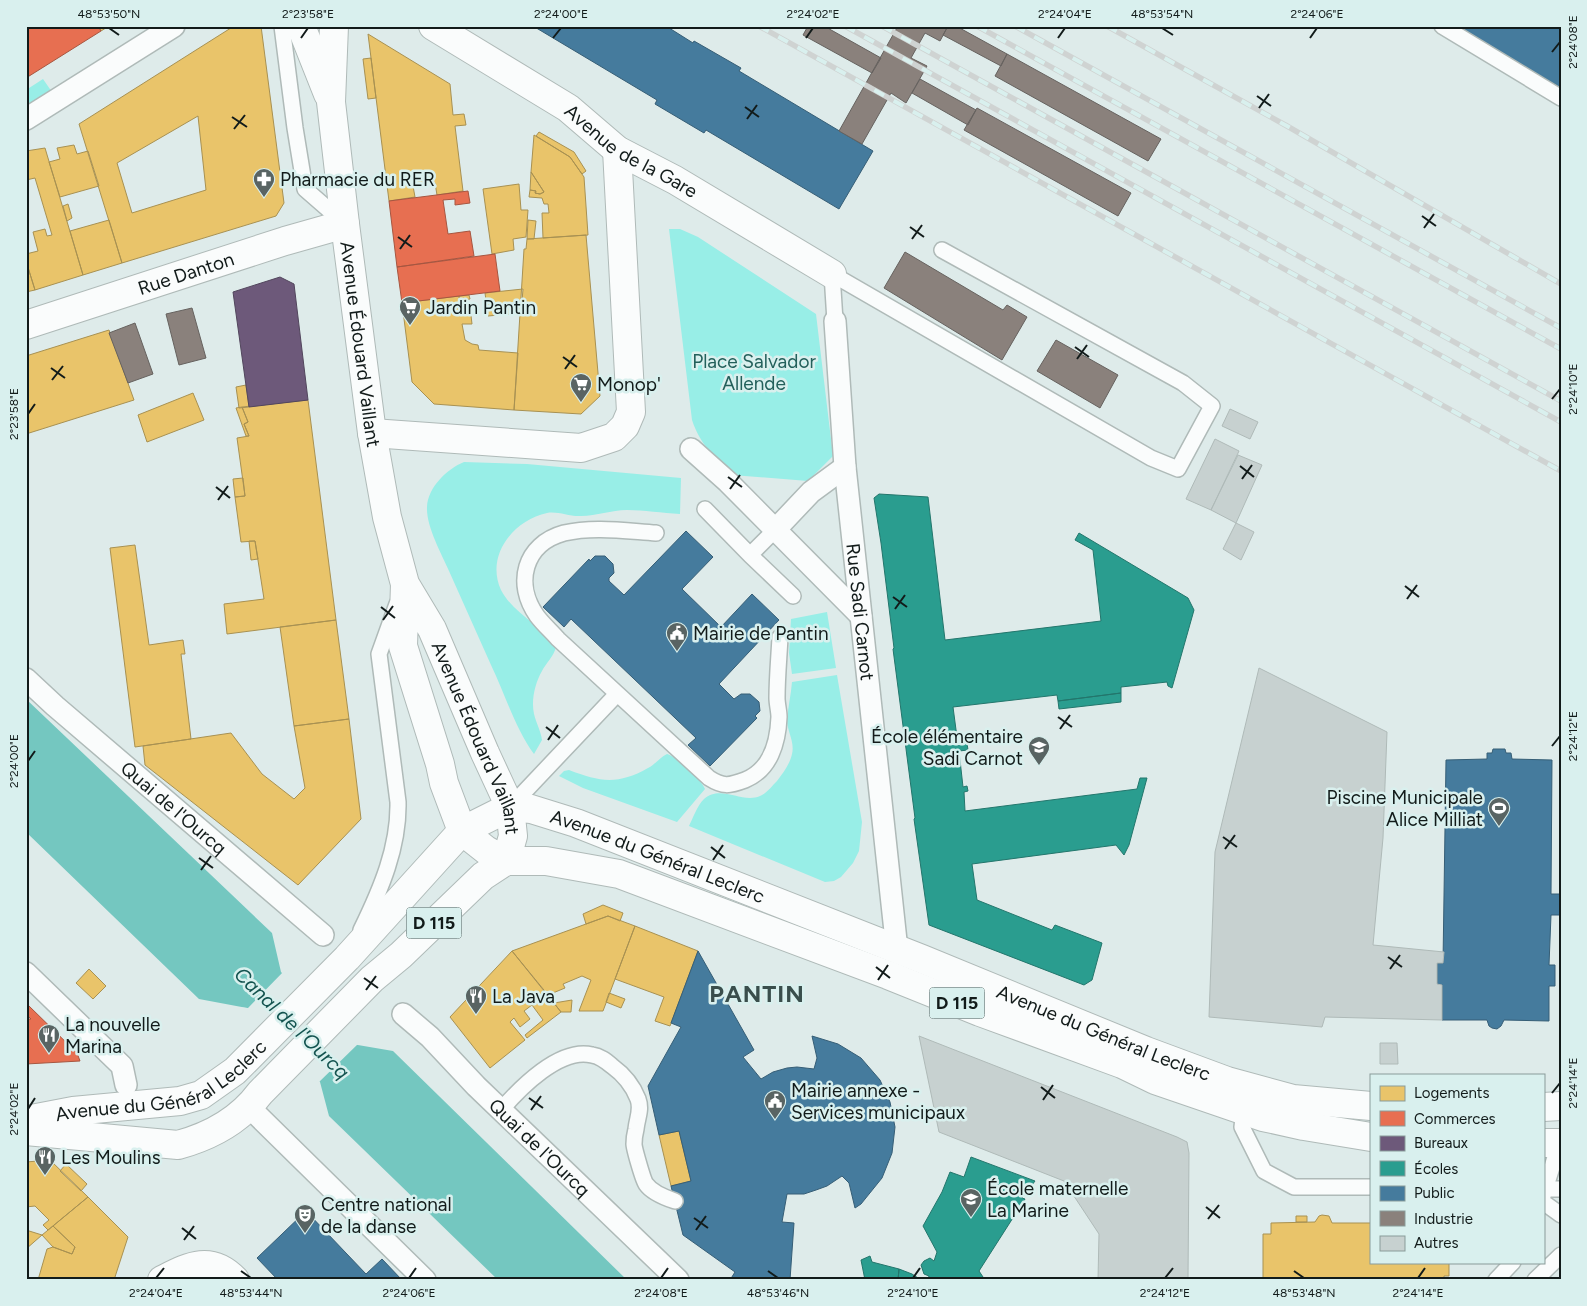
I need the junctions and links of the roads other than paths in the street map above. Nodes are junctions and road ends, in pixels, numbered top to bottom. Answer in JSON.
{"nodes":[{"id":1,"x":174,"y":26,"type":"edge"},
{"id":2,"x":282,"y":26,"type":"edge"},
{"id":3,"x":301,"y":26,"type":"edge"},
{"id":4,"x":334,"y":26,"type":"edge"},
{"id":5,"x":432,"y":26,"type":"edge"},
{"id":6,"x":1442,"y":26,"type":"edge"},
{"id":7,"x":1561,"y":98,"type":"edge"},
{"id":8,"x":331,"y":102,"type":"junction"},
{"id":9,"x":26,"y":120,"type":"edge"},
{"id":10,"x":617,"y":150,"type":"junction"},
{"id":11,"x":345,"y":224,"type":"junction"},
{"id":12,"x":942,"y":250,"type":"dead end"},
{"id":13,"x":832,"y":274,"type":"junction"},
{"id":14,"x":835,"y":321,"type":"joint"},
{"id":15,"x":26,"y":325,"type":"edge"},
{"id":16,"x":372,"y":433,"type":"junction"},
{"id":17,"x":690,"y":449,"type":"dead end"},
{"id":18,"x":845,"y":467,"type":"junction"},
{"id":19,"x":705,"y":509,"type":"dead end"},
{"id":20,"x":775,"y":530,"type":"junction"},
{"id":21,"x":656,"y":533,"type":"dead end"},
{"id":22,"x":750,"y":555,"type":"junction"},
{"id":23,"x":405,"y":584,"type":"junction"},
{"id":24,"x":792,"y":596,"type":"dead end"},
{"id":25,"x":861,"y":616,"type":"junction"},
{"id":26,"x":780,"y":637,"type":"dead end"},
{"id":27,"x":26,"y":679,"type":"edge"},
{"id":28,"x":617,"y":694,"type":"junction"},
{"id":29,"x":510,"y":806,"type":"junction"},
{"id":30,"x":462,"y":831,"type":"junction"},
{"id":31,"x":506,"y":862,"type":"junction"},
{"id":32,"x":323,"y":935,"type":"dead end"},
{"id":33,"x":897,"y":950,"type":"junction"},
{"id":34,"x":347,"y":958,"type":"junction"},
{"id":35,"x":26,"y":973,"type":"edge"},
{"id":36,"x":403,"y":1014,"type":"dead end"},
{"id":37,"x":126,"y":1085,"type":"dead end"},
{"id":38,"x":255,"y":1100,"type":"junction"},
{"id":39,"x":1370,"y":1106,"type":"edge"},
{"id":40,"x":1561,"y":1106,"type":"edge"},
{"id":41,"x":1544,"y":1107,"type":"edge"},
{"id":42,"x":502,"y":1110,"type":"junction"},
{"id":43,"x":1244,"y":1110,"type":"junction"},
{"id":44,"x":26,"y":1120,"type":"edge"},
{"id":45,"x":26,"y":1132,"type":"edge"},
{"id":46,"x":1370,"y":1137,"type":"edge"},
{"id":47,"x":1544,"y":1143,"type":"edge"},
{"id":48,"x":1561,"y":1144,"type":"edge"},
{"id":49,"x":1370,"y":1187,"type":"edge"},
{"id":50,"x":1561,"y":1189,"type":"edge"},
{"id":51,"x":1544,"y":1194,"type":"edge"},
{"id":52,"x":675,"y":1202,"type":"dead end"},
{"id":53,"x":1561,"y":1214,"type":"edge"},
{"id":54,"x":1561,"y":1255,"type":"edge"},
{"id":55,"x":1511,"y":1264,"type":"edge"},
{"id":56,"x":162,"y":1280,"type":"edge"},
{"id":57,"x":235,"y":1280,"type":"edge"},
{"id":58,"x":426,"y":1280,"type":"edge"},
{"id":59,"x":678,"y":1280,"type":"edge"},
{"id":60,"x":1496,"y":1280,"type":"edge"},
{"id":61,"x":1536,"y":1280,"type":"edge"}],
"edges":[{"from":1,"to":9,"type":"street"},
{"from":2,"to":11,"type":"lane"},
{"from":3,"to":8,"type":"main road","name":"Avenue Édouard Vaillant"},
{"from":4,"to":8,"type":"main road","name":"Avenue Édouard Vaillant"},
{"from":5,"to":10,"type":"main road","name":"Avenue de la Gare"},
{"from":6,"to":7,"type":"lane"},
{"from":8,"to":11,"type":"main road","name":"Avenue Édouard Vaillant"},
{"from":10,"to":13,"type":"main road","name":"Avenue de la Gare"},
{"from":10,"to":16,"type":"main road"},
{"from":11,"to":15,"type":"main road","name":"Rue Danton"},
{"from":11,"to":16,"type":"main road","name":"Avenue Édouard Vaillant"},
{"from":12,"to":13,"type":"lane"},
{"from":13,"to":14,"type":"lane","name":"Rue Sadi Carnot"},
{"from":14,"to":18,"type":"street","name":"Rue Sadi Carnot"},
{"from":16,"to":23,"type":"main road","name":"Avenue Édouard Vaillant"},
{"from":17,"to":20,"type":"street"},
{"from":18,"to":20,"type":"street"},
{"from":18,"to":25,"type":"street","name":"Rue Sadi Carnot"},
{"from":19,"to":22,"type":"lane"},
{"from":20,"to":22,"type":"lane"},
{"from":20,"to":25,"type":"street"},
{"from":21,"to":28,"type":"lane"},
{"from":22,"to":24,"type":"lane"},
{"from":23,"to":29,"type":"main road","name":"Avenue Édouard Vaillant"},
{"from":23,"to":30,"type":"main road","name":"Avenue Édouard Vaillant"},
{"from":23,"to":34,"type":"lane"},
{"from":25,"to":33,"type":"street","name":"Rue Sadi Carnot"},
{"from":26,"to":28,"type":"lane"},
{"from":27,"to":32,"type":"street","name":"Quai de l'Ourcq"},
{"from":28,"to":29,"type":"lane"},
{"from":29,"to":30,"type":"main road","name":"Avenue du Général Leclerc","number":"D 115"},
{"from":29,"to":31,"type":"main road","name":"Avenue Édouard Vaillant"},
{"from":29,"to":33,"type":"main road","name":"Avenue du Général Leclerc","number":"D 115"},
{"from":30,"to":31,"type":"main road","name":"Avenue Édouard Vaillant"},
{"from":30,"to":34,"type":"main road","name":"Avenue du Général Leclerc","number":"D 115"},
{"from":31,"to":38,"type":"main road","name":"Avenue du Général Leclerc","number":"D 115"},
{"from":31,"to":43,"type":"main road","name":"Avenue du Général Leclerc","number":"D 115"},
{"from":33,"to":39,"type":"main road","name":"Avenue du Général Leclerc","number":"D 115"},
{"from":34,"to":44,"type":"main road","name":"Avenue du Général Leclerc","number":"D 115"},
{"from":35,"to":37,"type":"street"},
{"from":36,"to":42,"type":"street","name":"Quai de l'Ourcq"},
{"from":38,"to":45,"type":"main road","name":"Avenue du Général Leclerc","number":"D 115"},
{"from":38,"to":58,"type":"street"},
{"from":40,"to":41,"type":"main road"},
{"from":42,"to":52,"type":"lane"},
{"from":42,"to":59,"type":"street","name":"Quai de l'Ourcq"},
{"from":43,"to":46,"type":"main road","name":"Avenue du Général Leclerc","number":"D 115"},
{"from":43,"to":49,"type":"lane"},
{"from":47,"to":48,"type":"main road"},
{"from":48,"to":51,"type":"lane"},
{"from":50,"to":51,"type":"lane"},
{"from":51,"to":53,"type":"lane"},
{"from":54,"to":61,"type":"lane"},
{"from":55,"to":60,"type":"lane"},
{"from":56,"to":57,"type":"main road"}]}
